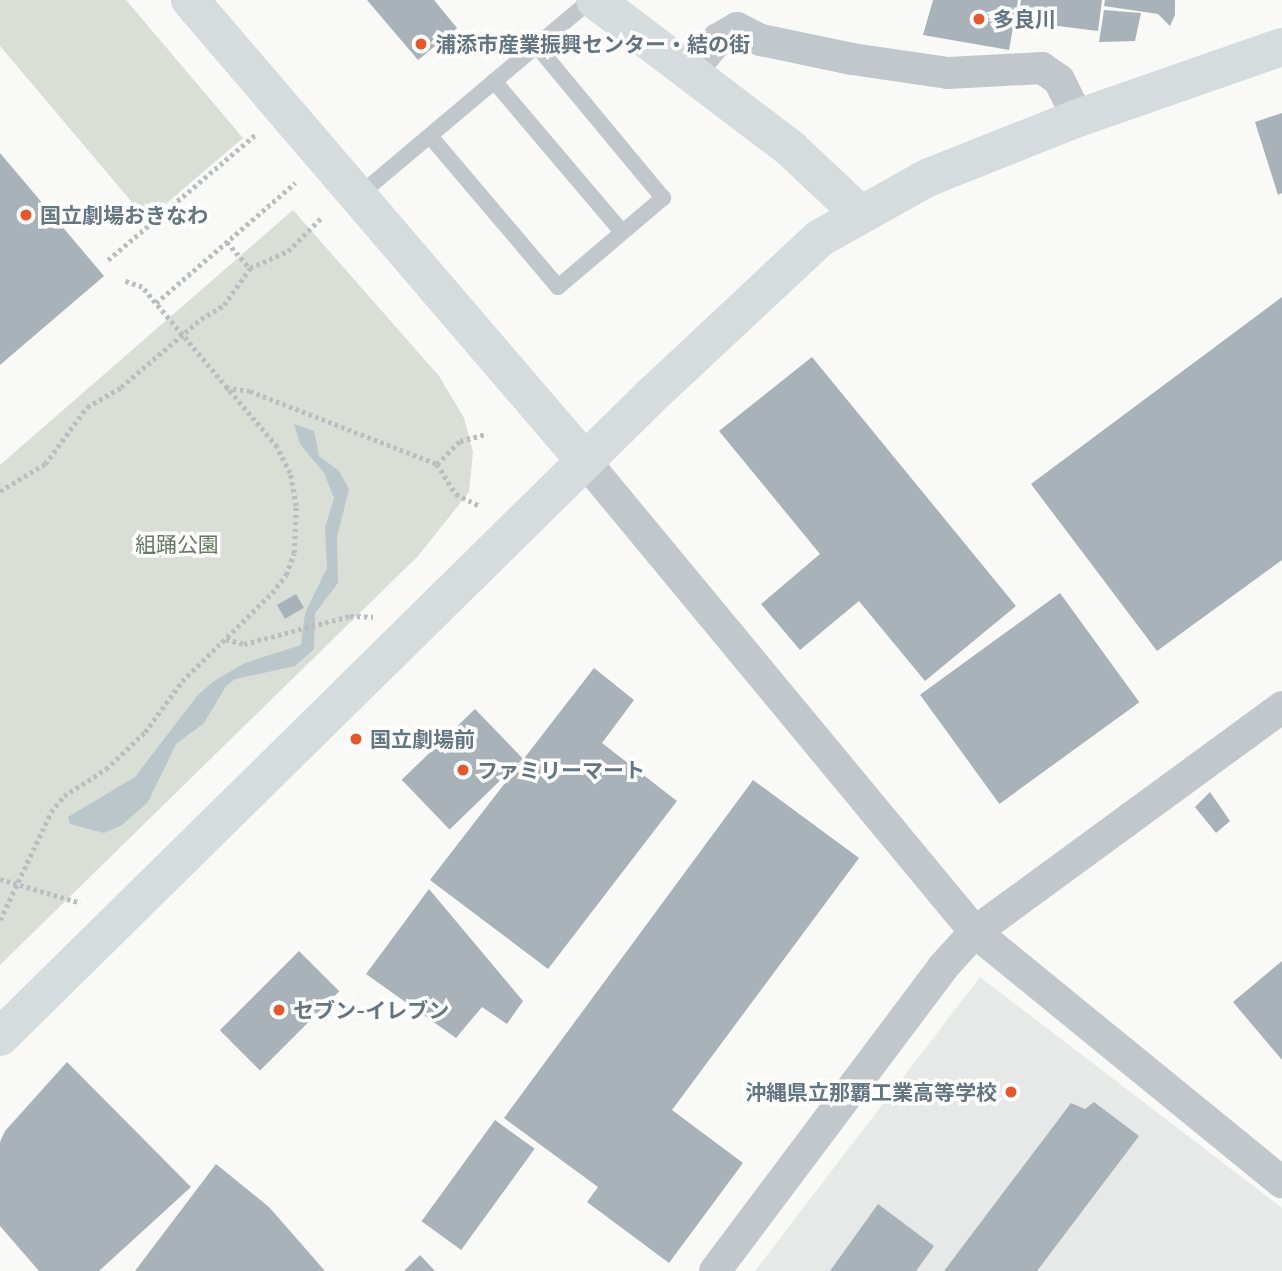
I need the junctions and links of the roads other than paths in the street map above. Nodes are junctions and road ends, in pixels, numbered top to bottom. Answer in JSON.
{"nodes":[{"id":1,"x":190,"y":0,"type":"edge"},
{"id":2,"x":593,"y":0,"type":"edge"},
{"id":3,"x":537,"y":46,"type":"junction"},
{"id":4,"x":1282,"y":47,"type":"edge"},
{"id":5,"x":692,"y":71,"type":"junction"},
{"id":6,"x":494,"y":81,"type":"junction"},
{"id":7,"x":1078,"y":118,"type":"junction"},
{"id":8,"x":430,"y":136,"type":"junction"},
{"id":9,"x":358,"y":196,"type":"junction"},
{"id":10,"x":859,"y":213,"type":"junction"},
{"id":11,"x":622,"y":232,"type":"junction"},
{"id":12,"x":585,"y":461,"type":"junction"},
{"id":13,"x":1282,"y":707,"type":"edge"},
{"id":14,"x":975,"y":932,"type":"junction"},
{"id":15,"x":0,"y":1037,"type":"edge"},
{"id":16,"x":1282,"y":1182,"type":"edge"},
{"id":17,"x":715,"y":1271,"type":"edge"}],
"edges":[{"from":1,"to":9,"type":"street"},
{"from":2,"to":3,"type":"lane"},
{"from":2,"to":5,"type":"street"},
{"from":3,"to":6,"type":"lane"},
{"from":3,"to":11,"type":"lane"},
{"from":4,"to":7,"type":"street"},
{"from":5,"to":7,"type":"street"},
{"from":5,"to":10,"type":"street"},
{"from":6,"to":8,"type":"lane"},
{"from":6,"to":11,"type":"lane"},
{"from":7,"to":10,"type":"street"},
{"from":8,"to":9,"type":"lane"},
{"from":8,"to":11,"type":"lane"},
{"from":9,"to":12,"type":"street"},
{"from":10,"to":12,"type":"street"},
{"from":12,"to":14,"type":"street"},
{"from":12,"to":15,"type":"street"},
{"from":13,"to":14,"type":"street"},
{"from":14,"to":16,"type":"street"},
{"from":14,"to":17,"type":"street"}]}
